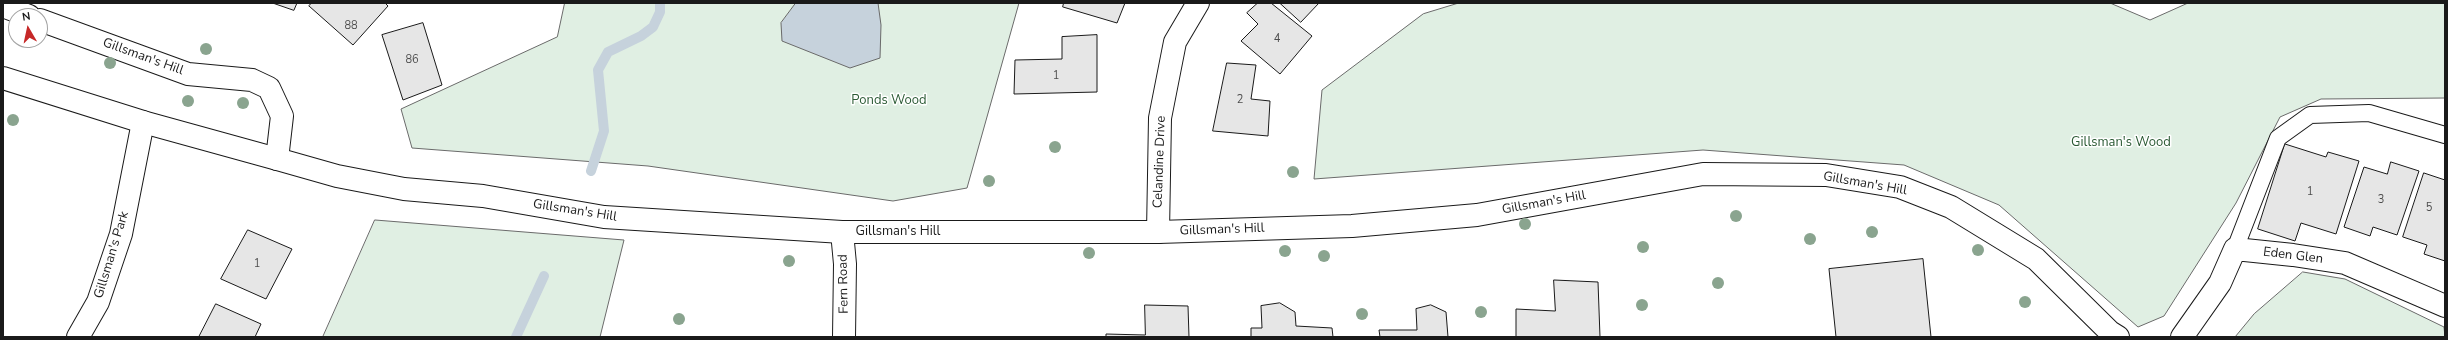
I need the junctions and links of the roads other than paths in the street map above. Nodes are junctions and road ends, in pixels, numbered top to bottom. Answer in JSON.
{"nodes":[{"id":1,"x":1198,"y":3,"type":"edge"},
{"id":2,"x":48,"y":23,"type":"edge"},
{"id":3,"x":3,"y":78,"type":"edge"},
{"id":4,"x":143,"y":122,"type":"junction"},
{"id":5,"x":2445,"y":135,"type":"edge"},
{"id":6,"x":277,"y":159,"type":"junction"},
{"id":7,"x":842,"y":232,"type":"junction"},
{"id":8,"x":1158,"y":232,"type":"junction"},
{"id":9,"x":2235,"y":249,"type":"junction"},
{"id":10,"x":2445,"y":306,"type":"edge"},
{"id":11,"x":2113,"y":336,"type":"edge"},
{"id":12,"x":78,"y":337,"type":"edge"},
{"id":13,"x":844,"y":337,"type":"edge"},
{"id":14,"x":2182,"y":337,"type":"edge"}],
"edges":[{"from":1,"to":8,"type":"street","name":"Celandine Drive"},
{"from":2,"to":6,"type":"street","name":"Gillsman's Hill"},
{"from":3,"to":4,"type":"street","name":"Gillsman's Hill"},
{"from":4,"to":6,"type":"street","name":"Gillsman's Hill"},
{"from":4,"to":12,"type":"street","name":"Gillsman's Park"},
{"from":5,"to":9,"type":"lane"},
{"from":6,"to":7,"type":"street","name":"Gillsman's Hill"},
{"from":7,"to":8,"type":"street","name":"Gillsman's Hill"},
{"from":7,"to":13,"type":"street","name":"Fern Road"},
{"from":8,"to":11,"type":"street","name":"Gillsman's Hill"},
{"from":9,"to":10,"type":"street","name":"Eden Glen"},
{"from":9,"to":14,"type":"street"}]}
